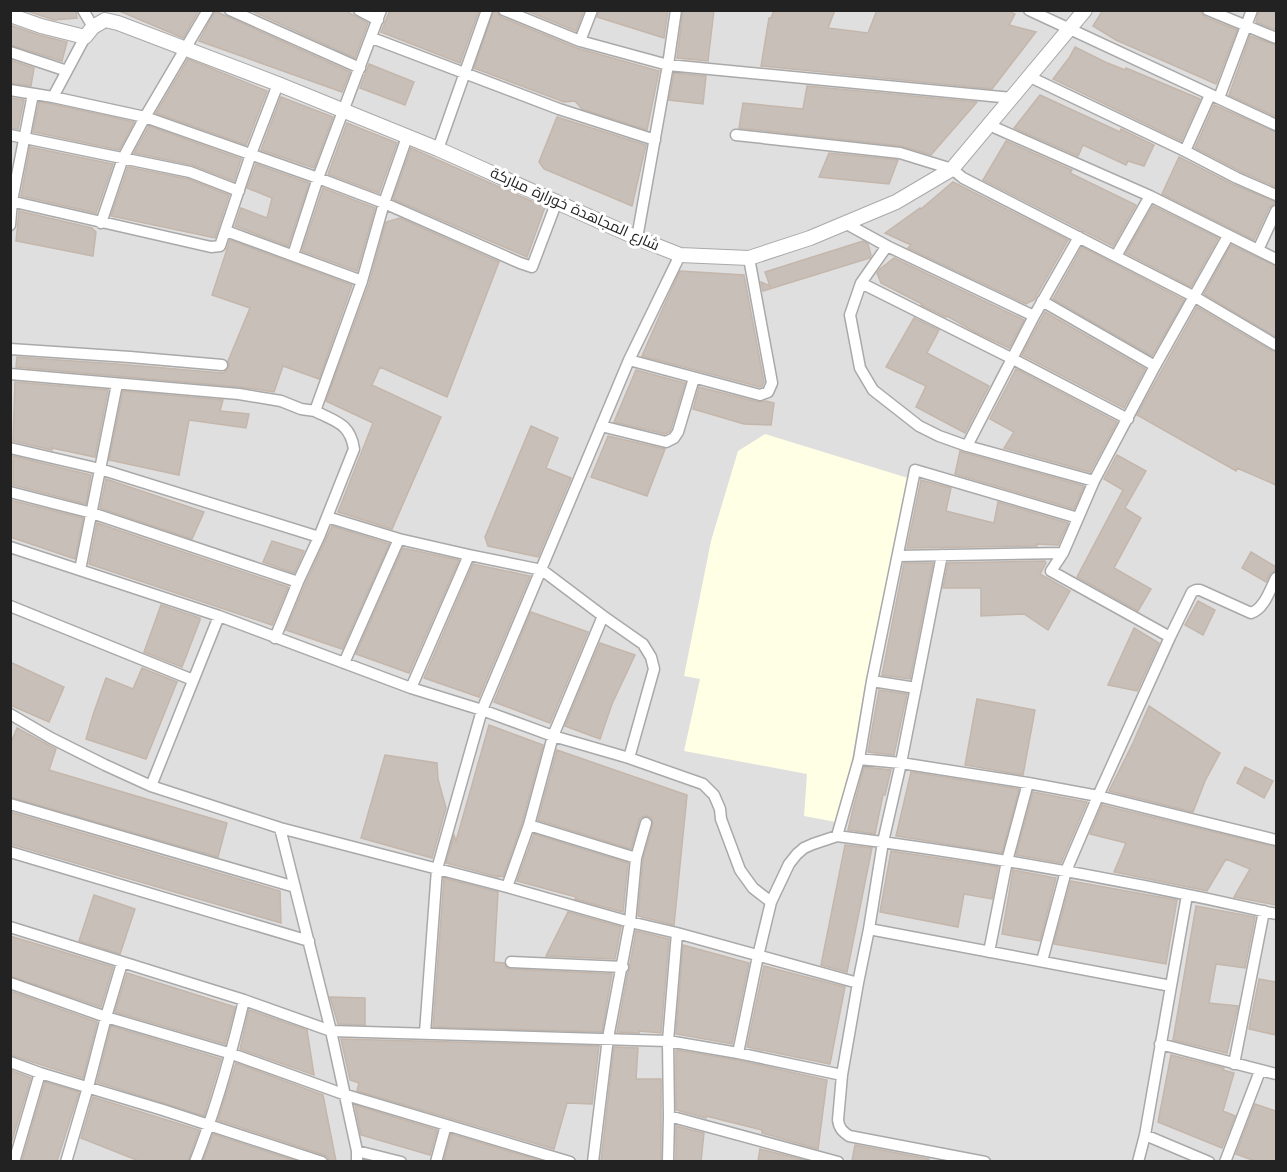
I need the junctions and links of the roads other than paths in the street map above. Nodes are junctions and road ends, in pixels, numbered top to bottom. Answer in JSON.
{"nodes":[{"id":1,"x":83,"y":10,"type":"edge"},
{"id":2,"x":208,"y":10,"type":"edge"},
{"id":3,"x":230,"y":10,"type":"edge"},
{"id":4,"x":359,"y":10,"type":"edge"},
{"id":5,"x":487,"y":10,"type":"edge"},
{"id":6,"x":504,"y":10,"type":"edge"},
{"id":7,"x":592,"y":10,"type":"edge"},
{"id":8,"x":676,"y":10,"type":"edge"},
{"id":9,"x":1029,"y":10,"type":"edge"},
{"id":10,"x":1085,"y":10,"type":"edge"},
{"id":11,"x":1208,"y":10,"type":"edge"},
{"id":12,"x":1252,"y":10,"type":"edge"},
{"id":13,"x":10,"y":15,"type":"edge"},
{"id":14,"x":380,"y":15,"type":"edge"},
{"id":15,"x":1246,"y":26,"type":"junction"},
{"id":16,"x":1069,"y":30,"type":"junction"},
{"id":17,"x":89,"y":32,"type":"junction"},
{"id":18,"x":372,"y":38,"type":"junction"},
{"id":19,"x":1276,"y":38,"type":"edge"},
{"id":20,"x":580,"y":41,"type":"junction"},
{"id":21,"x":186,"y":48,"type":"junction"},
{"id":22,"x":10,"y":52,"type":"edge"},
{"id":23,"x":668,"y":65,"type":"junction"},
{"id":24,"x":360,"y":68,"type":"junction"},
{"id":25,"x":68,"y":71,"type":"junction"},
{"id":26,"x":466,"y":73,"type":"junction"},
{"id":27,"x":1030,"y":77,"type":"junction"},
{"id":28,"x":278,"y":84,"type":"junction"},
{"id":29,"x":10,"y":90,"type":"edge"},
{"id":30,"x":33,"y":94,"type":"junction"},
{"id":31,"x":1215,"y":96,"type":"junction"},
{"id":32,"x":53,"y":97,"type":"junction"},
{"id":33,"x":1012,"y":98,"type":"junction"},
{"id":34,"x":343,"y":111,"type":"junction"},
{"id":35,"x":145,"y":117,"type":"junction"},
{"id":36,"x":989,"y":125,"type":"junction"},
{"id":37,"x":1276,"y":125,"type":"edge"},
{"id":38,"x":10,"y":135,"type":"edge"},
{"id":39,"x":736,"y":135,"type":"dead end"},
{"id":40,"x":406,"y":137,"type":"junction"},
{"id":41,"x":24,"y":138,"type":"junction"},
{"id":42,"x":655,"y":140,"type":"junction"},
{"id":43,"x":438,"y":149,"type":"junction"},
{"id":44,"x":1185,"y":151,"type":"junction"},
{"id":45,"x":251,"y":154,"type":"junction"},
{"id":46,"x":123,"y":158,"type":"junction"},
{"id":47,"x":952,"y":169,"type":"junction"},
{"id":48,"x":318,"y":178,"type":"junction"},
{"id":49,"x":239,"y":191,"type":"junction"},
{"id":50,"x":1276,"y":195,"type":"edge"},
{"id":51,"x":1150,"y":196,"type":"junction"},
{"id":52,"x":11,"y":201,"type":"edge"},
{"id":53,"x":557,"y":201,"type":"junction"},
{"id":54,"x":384,"y":203,"type":"junction"},
{"id":55,"x":1276,"y":211,"type":"edge"},
{"id":56,"x":101,"y":223,"type":"junction"},
{"id":57,"x":845,"y":223,"type":"junction"},
{"id":58,"x":10,"y":225,"type":"edge"},
{"id":59,"x":226,"y":231,"type":"junction"},
{"id":60,"x":1228,"y":236,"type":"junction"},
{"id":61,"x":1079,"y":237,"type":"junction"},
{"id":62,"x":637,"y":238,"type":"junction"},
{"id":63,"x":887,"y":246,"type":"junction"},
{"id":64,"x":1258,"y":250,"type":"junction"},
{"id":65,"x":293,"y":255,"type":"junction"},
{"id":66,"x":680,"y":255,"type":"junction"},
{"id":67,"x":1116,"y":256,"type":"junction"},
{"id":68,"x":749,"y":258,"type":"junction"},
{"id":69,"x":1276,"y":259,"type":"edge"},
{"id":70,"x":362,"y":280,"type":"junction"},
{"id":71,"x":861,"y":284,"type":"junction"},
{"id":72,"x":1195,"y":297,"type":"junction"},
{"id":73,"x":1042,"y":301,"type":"junction"},
{"id":74,"x":1034,"y":316,"type":"junction"},
{"id":75,"x":1276,"y":345,"type":"edge"},
{"id":76,"x":10,"y":349,"type":"edge"},
{"id":77,"x":1011,"y":358,"type":"junction"},
{"id":78,"x":629,"y":360,"type":"junction"},
{"id":79,"x":222,"y":366,"type":"dead end"},
{"id":80,"x":1155,"y":366,"type":"junction"},
{"id":81,"x":10,"y":374,"type":"edge"},
{"id":82,"x":694,"y":378,"type":"junction"},
{"id":83,"x":117,"y":384,"type":"junction"},
{"id":84,"x":315,"y":411,"type":"junction"},
{"id":85,"x":1128,"y":419,"type":"junction"},
{"id":86,"x":601,"y":426,"type":"junction"},
{"id":87,"x":967,"y":446,"type":"junction"},
{"id":88,"x":10,"y":448,"type":"edge"},
{"id":89,"x":100,"y":469,"type":"junction"},
{"id":90,"x":1094,"y":481,"type":"junction"},
{"id":91,"x":10,"y":492,"type":"edge"},
{"id":92,"x":92,"y":513,"type":"junction"},
{"id":93,"x":327,"y":517,"type":"junction"},
{"id":94,"x":1078,"y":518,"type":"junction"},
{"id":95,"x":318,"y":537,"type":"junction"},
{"id":96,"x":399,"y":539,"type":"junction"},
{"id":97,"x":10,"y":547,"type":"edge"},
{"id":98,"x":1063,"y":553,"type":"junction"},
{"id":99,"x":469,"y":555,"type":"junction"},
{"id":100,"x":942,"y":555,"type":"junction"},
{"id":101,"x":898,"y":556,"type":"junction"},
{"id":102,"x":80,"y":570,"type":"junction"},
{"id":103,"x":542,"y":570,"type":"junction"},
{"id":104,"x":1276,"y":578,"type":"edge"},
{"id":105,"x":298,"y":582,"type":"junction"},
{"id":106,"x":10,"y":606,"type":"edge"},
{"id":107,"x":219,"y":616,"type":"junction"},
{"id":108,"x":603,"y":616,"type":"junction"},
{"id":109,"x":1170,"y":637,"type":"junction"},
{"id":110,"x":275,"y":638,"type":"junction"},
{"id":111,"x":344,"y":663,"type":"junction"},
{"id":112,"x":194,"y":680,"type":"junction"},
{"id":113,"x":872,"y":681,"type":"junction"},
{"id":114,"x":411,"y":688,"type":"junction"},
{"id":115,"x":916,"y":688,"type":"junction"},
{"id":116,"x":482,"y":710,"type":"junction"},
{"id":117,"x":10,"y":714,"type":"edge"},
{"id":118,"x":553,"y":736,"type":"junction"},
{"id":119,"x":629,"y":758,"type":"junction"},
{"id":120,"x":859,"y":759,"type":"junction"},
{"id":121,"x":901,"y":763,"type":"junction"},
{"id":122,"x":1028,"y":783,"type":"junction"},
{"id":123,"x":151,"y":786,"type":"junction"},
{"id":124,"x":1098,"y":796,"type":"junction"},
{"id":125,"x":10,"y":804,"type":"edge"},
{"id":126,"x":646,"y":823,"type":"dead end"},
{"id":127,"x":529,"y":825,"type":"junction"},
{"id":128,"x":280,"y":828,"type":"junction"},
{"id":129,"x":837,"y":836,"type":"junction"},
{"id":130,"x":1276,"y":840,"type":"edge"},
{"id":131,"x":883,"y":842,"type":"junction"},
{"id":132,"x":10,"y":852,"type":"edge"},
{"id":133,"x":636,"y":858,"type":"junction"},
{"id":134,"x":1007,"y":861,"type":"junction"},
{"id":135,"x":437,"y":869,"type":"junction"},
{"id":136,"x":1066,"y":871,"type":"junction"},
{"id":137,"x":295,"y":887,"type":"junction"},
{"id":138,"x":507,"y":887,"type":"junction"},
{"id":139,"x":1187,"y":895,"type":"junction"},
{"id":140,"x":771,"y":902,"type":"junction"},
{"id":141,"x":1264,"y":911,"type":"junction"},
{"id":142,"x":1276,"y":914,"type":"edge"},
{"id":143,"x":630,"y":921,"type":"junction"},
{"id":144,"x":10,"y":927,"type":"edge"},
{"id":145,"x":869,"y":929,"type":"junction"},
{"id":146,"x":677,"y":933,"type":"junction"},
{"id":147,"x":309,"y":941,"type":"junction"},
{"id":148,"x":989,"y":952,"type":"junction"},
{"id":149,"x":758,"y":956,"type":"junction"},
{"id":150,"x":1042,"y":961,"type":"junction"},
{"id":151,"x":511,"y":962,"type":"dead end"},
{"id":152,"x":122,"y":963,"type":"junction"},
{"id":153,"x":623,"y":967,"type":"junction"},
{"id":154,"x":10,"y":983,"type":"edge"},
{"id":155,"x":858,"y":983,"type":"junction"},
{"id":156,"x":1171,"y":986,"type":"junction"},
{"id":157,"x":244,"y":1000,"type":"junction"},
{"id":158,"x":106,"y":1017,"type":"junction"},
{"id":159,"x":331,"y":1031,"type":"junction"},
{"id":160,"x":425,"y":1033,"type":"junction"},
{"id":161,"x":609,"y":1038,"type":"junction"},
{"id":162,"x":668,"y":1041,"type":"junction"},
{"id":163,"x":1160,"y":1044,"type":"junction"},
{"id":164,"x":738,"y":1053,"type":"junction"},
{"id":165,"x":232,"y":1054,"type":"junction"},
{"id":166,"x":10,"y":1062,"type":"edge"},
{"id":167,"x":1234,"y":1064,"type":"junction"},
{"id":168,"x":1260,"y":1071,"type":"junction"},
{"id":169,"x":40,"y":1073,"type":"junction"},
{"id":170,"x":1276,"y":1074,"type":"edge"},
{"id":171,"x":842,"y":1075,"type":"junction"},
{"id":172,"x":88,"y":1087,"type":"junction"},
{"id":173,"x":346,"y":1095,"type":"junction"},
{"id":174,"x":669,"y":1116,"type":"junction"},
{"id":175,"x":446,"y":1125,"type":"junction"},
{"id":176,"x":209,"y":1126,"type":"junction"},
{"id":177,"x":1145,"y":1135,"type":"junction"},
{"id":178,"x":357,"y":1156,"type":"edge"},
{"id":179,"x":14,"y":1161,"type":"edge"},
{"id":180,"x":66,"y":1161,"type":"edge"},
{"id":181,"x":195,"y":1161,"type":"edge"},
{"id":182,"x":322,"y":1161,"type":"edge"},
{"id":183,"x":401,"y":1161,"type":"edge"},
{"id":184,"x":436,"y":1161,"type":"edge"},
{"id":185,"x":570,"y":1161,"type":"edge"},
{"id":186,"x":593,"y":1161,"type":"edge"},
{"id":187,"x":668,"y":1161,"type":"edge"},
{"id":188,"x":838,"y":1161,"type":"edge"},
{"id":189,"x":985,"y":1161,"type":"edge"},
{"id":190,"x":1138,"y":1161,"type":"edge"},
{"id":191,"x":1209,"y":1161,"type":"edge"},
{"id":192,"x":1225,"y":1161,"type":"edge"}],
"edges":[{"from":1,"to":17,"type":"street"},
{"from":2,"to":21,"type":"street"},
{"from":3,"to":24,"type":"street"},
{"from":4,"to":14,"type":"street"},
{"from":5,"to":26,"type":"street"},
{"from":6,"to":20,"type":"street"},
{"from":7,"to":20,"type":"street"},
{"from":8,"to":23,"type":"street"},
{"from":9,"to":16,"type":"street"},
{"from":10,"to":16,"type":"street","name":"شارع المجاهدة خورارة مباركة"},
{"from":11,"to":15,"type":"street"},
{"from":12,"to":15,"type":"street"},
{"from":13,"to":17,"type":"street","name":"شارع المجاهدة خورارة مباركة"},
{"from":14,"to":18,"type":"street"},
{"from":15,"to":19,"type":"street"},
{"from":15,"to":31,"type":"street"},
{"from":16,"to":27,"type":"street","name":"شارع المجاهدة خورارة مباركة"},
{"from":16,"to":31,"type":"street"},
{"from":17,"to":21,"type":"street","name":"شارع المجاهدة خورارة مباركة"},
{"from":17,"to":25,"type":"street"},
{"from":18,"to":24,"type":"street"},
{"from":18,"to":26,"type":"street"},
{"from":20,"to":23,"type":"street"},
{"from":21,"to":28,"type":"street","name":"شارع المجاهدة خورارة مباركة"},
{"from":21,"to":35,"type":"street"},
{"from":22,"to":25,"type":"street"},
{"from":23,"to":33,"type":"street"},
{"from":23,"to":42,"type":"street"},
{"from":24,"to":34,"type":"street"},
{"from":25,"to":32,"type":"street"},
{"from":26,"to":42,"type":"street"},
{"from":26,"to":43,"type":"street"},
{"from":27,"to":33,"type":"street","name":"شارع المجاهدة خورارة مباركة"},
{"from":27,"to":44,"type":"street"},
{"from":28,"to":34,"type":"street","name":"شارع المجاهدة خورارة مباركة"},
{"from":28,"to":45,"type":"street"},
{"from":29,"to":30,"type":"street"},
{"from":30,"to":32,"type":"street"},
{"from":30,"to":41,"type":"street"},
{"from":31,"to":37,"type":"street"},
{"from":31,"to":44,"type":"street"},
{"from":32,"to":35,"type":"street"},
{"from":33,"to":36,"type":"street","name":"شارع المجاهدة خورارة مباركة"},
{"from":34,"to":40,"type":"street","name":"شارع المجاهدة خورارة مباركة"},
{"from":34,"to":48,"type":"street"},
{"from":35,"to":45,"type":"street"},
{"from":35,"to":46,"type":"street"},
{"from":36,"to":47,"type":"street","name":"شارع المجاهدة خورارة مباركة"},
{"from":36,"to":51,"type":"street"},
{"from":38,"to":41,"type":"street"},
{"from":39,"to":47,"type":"street"},
{"from":40,"to":43,"type":"street","name":"شارع المجاهدة خورارة مباركة"},
{"from":40,"to":54,"type":"street"},
{"from":41,"to":46,"type":"street"},
{"from":41,"to":52,"type":"street"},
{"from":42,"to":62,"type":"street"},
{"from":43,"to":53,"type":"street","name":"شارع المجاهدة خورارة مباركة"},
{"from":44,"to":50,"type":"street"},
{"from":45,"to":48,"type":"street"},
{"from":45,"to":49,"type":"street"},
{"from":46,"to":49,"type":"street"},
{"from":46,"to":56,"type":"street"},
{"from":47,"to":57,"type":"street","name":"شارع المجاهدة خورارة مباركة"},
{"from":47,"to":61,"type":"street"},
{"from":48,"to":54,"type":"street"},
{"from":48,"to":65,"type":"street"},
{"from":49,"to":59,"type":"street"},
{"from":51,"to":60,"type":"street"},
{"from":51,"to":67,"type":"street"},
{"from":52,"to":56,"type":"street"},
{"from":52,"to":58,"type":"street"},
{"from":53,"to":54,"type":"street"},
{"from":53,"to":62,"type":"street","name":"شارع المجاهدة خورارة مباركة"},
{"from":54,"to":70,"type":"street"},
{"from":55,"to":64,"type":"street"},
{"from":56,"to":59,"type":"street"},
{"from":57,"to":63,"type":"street"},
{"from":57,"to":68,"type":"street","name":"شارع المجاهدة خورارة مباركة"},
{"from":59,"to":65,"type":"street"},
{"from":60,"to":64,"type":"street"},
{"from":60,"to":72,"type":"street"},
{"from":61,"to":67,"type":"street"},
{"from":61,"to":73,"type":"street"},
{"from":62,"to":66,"type":"street","name":"شارع المجاهدة خورارة مباركة"},
{"from":63,"to":71,"type":"street"},
{"from":63,"to":74,"type":"street"},
{"from":64,"to":69,"type":"street"},
{"from":65,"to":70,"type":"street"},
{"from":66,"to":68,"type":"street","name":"شارع المجاهدة خورارة مباركة"},
{"from":66,"to":78,"type":"street"},
{"from":67,"to":72,"type":"street"},
{"from":68,"to":82,"type":"street"},
{"from":70,"to":84,"type":"street"},
{"from":71,"to":77,"type":"street"},
{"from":71,"to":87,"type":"street"},
{"from":72,"to":75,"type":"street"},
{"from":72,"to":80,"type":"street"},
{"from":73,"to":74,"type":"street"},
{"from":73,"to":80,"type":"street"},
{"from":74,"to":77,"type":"street"},
{"from":76,"to":79,"type":"street"},
{"from":77,"to":85,"type":"street"},
{"from":77,"to":87,"type":"street"},
{"from":78,"to":82,"type":"street"},
{"from":78,"to":86,"type":"street"},
{"from":80,"to":85,"type":"street"},
{"from":81,"to":83,"type":"street"},
{"from":82,"to":86,"type":"street"},
{"from":83,"to":84,"type":"street"},
{"from":83,"to":89,"type":"street"},
{"from":84,"to":93,"type":"street"},
{"from":85,"to":90,"type":"street"},
{"from":86,"to":103,"type":"street"},
{"from":87,"to":90,"type":"street"},
{"from":88,"to":89,"type":"street"},
{"from":89,"to":92,"type":"street"},
{"from":89,"to":95,"type":"street"},
{"from":90,"to":94,"type":"street"},
{"from":91,"to":92,"type":"street"},
{"from":92,"to":102,"type":"street"},
{"from":92,"to":105,"type":"street"},
{"from":93,"to":95,"type":"street"},
{"from":93,"to":96,"type":"street"},
{"from":94,"to":98,"type":"street"},
{"from":94,"to":101,"type":"street"},
{"from":95,"to":105,"type":"street"},
{"from":96,"to":99,"type":"street"},
{"from":96,"to":111,"type":"street"},
{"from":97,"to":102,"type":"street"},
{"from":98,"to":100,"type":"street"},
{"from":98,"to":109,"type":"street"},
{"from":99,"to":103,"type":"street"},
{"from":99,"to":114,"type":"street"},
{"from":100,"to":101,"type":"street"},
{"from":100,"to":115,"type":"street"},
{"from":101,"to":113,"type":"street"},
{"from":102,"to":107,"type":"street"},
{"from":103,"to":108,"type":"street"},
{"from":103,"to":116,"type":"street"},
{"from":104,"to":109,"type":"street"},
{"from":105,"to":110,"type":"street"},
{"from":106,"to":112,"type":"street"},
{"from":107,"to":110,"type":"street"},
{"from":107,"to":112,"type":"street"},
{"from":108,"to":118,"type":"street"},
{"from":108,"to":119,"type":"street"},
{"from":109,"to":124,"type":"street"},
{"from":110,"to":111,"type":"street"},
{"from":111,"to":114,"type":"street"},
{"from":112,"to":123,"type":"street"},
{"from":113,"to":115,"type":"street"},
{"from":113,"to":120,"type":"street"},
{"from":114,"to":116,"type":"street"},
{"from":115,"to":121,"type":"street"},
{"from":116,"to":118,"type":"street"},
{"from":116,"to":135,"type":"street"},
{"from":117,"to":123,"type":"street"},
{"from":118,"to":119,"type":"street"},
{"from":118,"to":127,"type":"street"},
{"from":119,"to":140,"type":"street"},
{"from":120,"to":121,"type":"street"},
{"from":120,"to":129,"type":"street"},
{"from":121,"to":122,"type":"street"},
{"from":121,"to":131,"type":"street"},
{"from":122,"to":124,"type":"street"},
{"from":122,"to":134,"type":"street"},
{"from":123,"to":128,"type":"street"},
{"from":124,"to":130,"type":"street"},
{"from":124,"to":136,"type":"street"},
{"from":125,"to":137,"type":"street"},
{"from":126,"to":133,"type":"street"},
{"from":127,"to":133,"type":"street"},
{"from":127,"to":138,"type":"street"},
{"from":128,"to":135,"type":"street"},
{"from":128,"to":137,"type":"street"},
{"from":129,"to":131,"type":"street"},
{"from":129,"to":140,"type":"street"},
{"from":131,"to":134,"type":"street"},
{"from":131,"to":145,"type":"street"},
{"from":132,"to":147,"type":"street"},
{"from":133,"to":143,"type":"street"},
{"from":134,"to":136,"type":"street"},
{"from":134,"to":148,"type":"street"},
{"from":135,"to":138,"type":"street"},
{"from":135,"to":160,"type":"street"},
{"from":136,"to":139,"type":"street"},
{"from":136,"to":150,"type":"street"},
{"from":137,"to":147,"type":"street"},
{"from":138,"to":143,"type":"street"},
{"from":139,"to":141,"type":"street"},
{"from":139,"to":156,"type":"street"},
{"from":140,"to":149,"type":"street"},
{"from":141,"to":142,"type":"street"},
{"from":141,"to":167,"type":"street"},
{"from":143,"to":146,"type":"street"},
{"from":143,"to":153,"type":"street"},
{"from":144,"to":152,"type":"street"},
{"from":145,"to":148,"type":"street"},
{"from":145,"to":155,"type":"street"},
{"from":146,"to":149,"type":"street"},
{"from":146,"to":162,"type":"street"},
{"from":147,"to":159,"type":"street"},
{"from":148,"to":150,"type":"street"},
{"from":149,"to":155,"type":"street"},
{"from":149,"to":164,"type":"street"},
{"from":150,"to":156,"type":"street"},
{"from":151,"to":153,"type":"street"},
{"from":152,"to":157,"type":"street"},
{"from":152,"to":158,"type":"street"},
{"from":153,"to":161,"type":"street"},
{"from":154,"to":158,"type":"street"},
{"from":155,"to":171,"type":"street"},
{"from":156,"to":163,"type":"street"},
{"from":157,"to":159,"type":"street"},
{"from":157,"to":165,"type":"street"},
{"from":158,"to":165,"type":"street"},
{"from":158,"to":172,"type":"street"},
{"from":159,"to":160,"type":"street"},
{"from":159,"to":173,"type":"street"},
{"from":160,"to":161,"type":"street"},
{"from":161,"to":162,"type":"street"},
{"from":161,"to":186,"type":"street"},
{"from":162,"to":164,"type":"street"},
{"from":162,"to":174,"type":"street"},
{"from":163,"to":167,"type":"street"},
{"from":163,"to":177,"type":"street"},
{"from":164,"to":171,"type":"street"},
{"from":165,"to":173,"type":"street"},
{"from":165,"to":176,"type":"street"},
{"from":166,"to":169,"type":"street"},
{"from":167,"to":168,"type":"street"},
{"from":168,"to":170,"type":"street"},
{"from":168,"to":192,"type":"street"},
{"from":169,"to":172,"type":"street"},
{"from":169,"to":179,"type":"street"},
{"from":171,"to":189,"type":"street"},
{"from":172,"to":176,"type":"street"},
{"from":172,"to":180,"type":"street"},
{"from":173,"to":175,"type":"street"},
{"from":173,"to":178,"type":"street"},
{"from":174,"to":187,"type":"street"},
{"from":174,"to":188,"type":"street"},
{"from":175,"to":184,"type":"street"},
{"from":175,"to":185,"type":"street"},
{"from":176,"to":181,"type":"street"},
{"from":176,"to":182,"type":"street"},
{"from":177,"to":190,"type":"street"},
{"from":177,"to":191,"type":"street"},
{"from":178,"to":183,"type":"street"}]}
